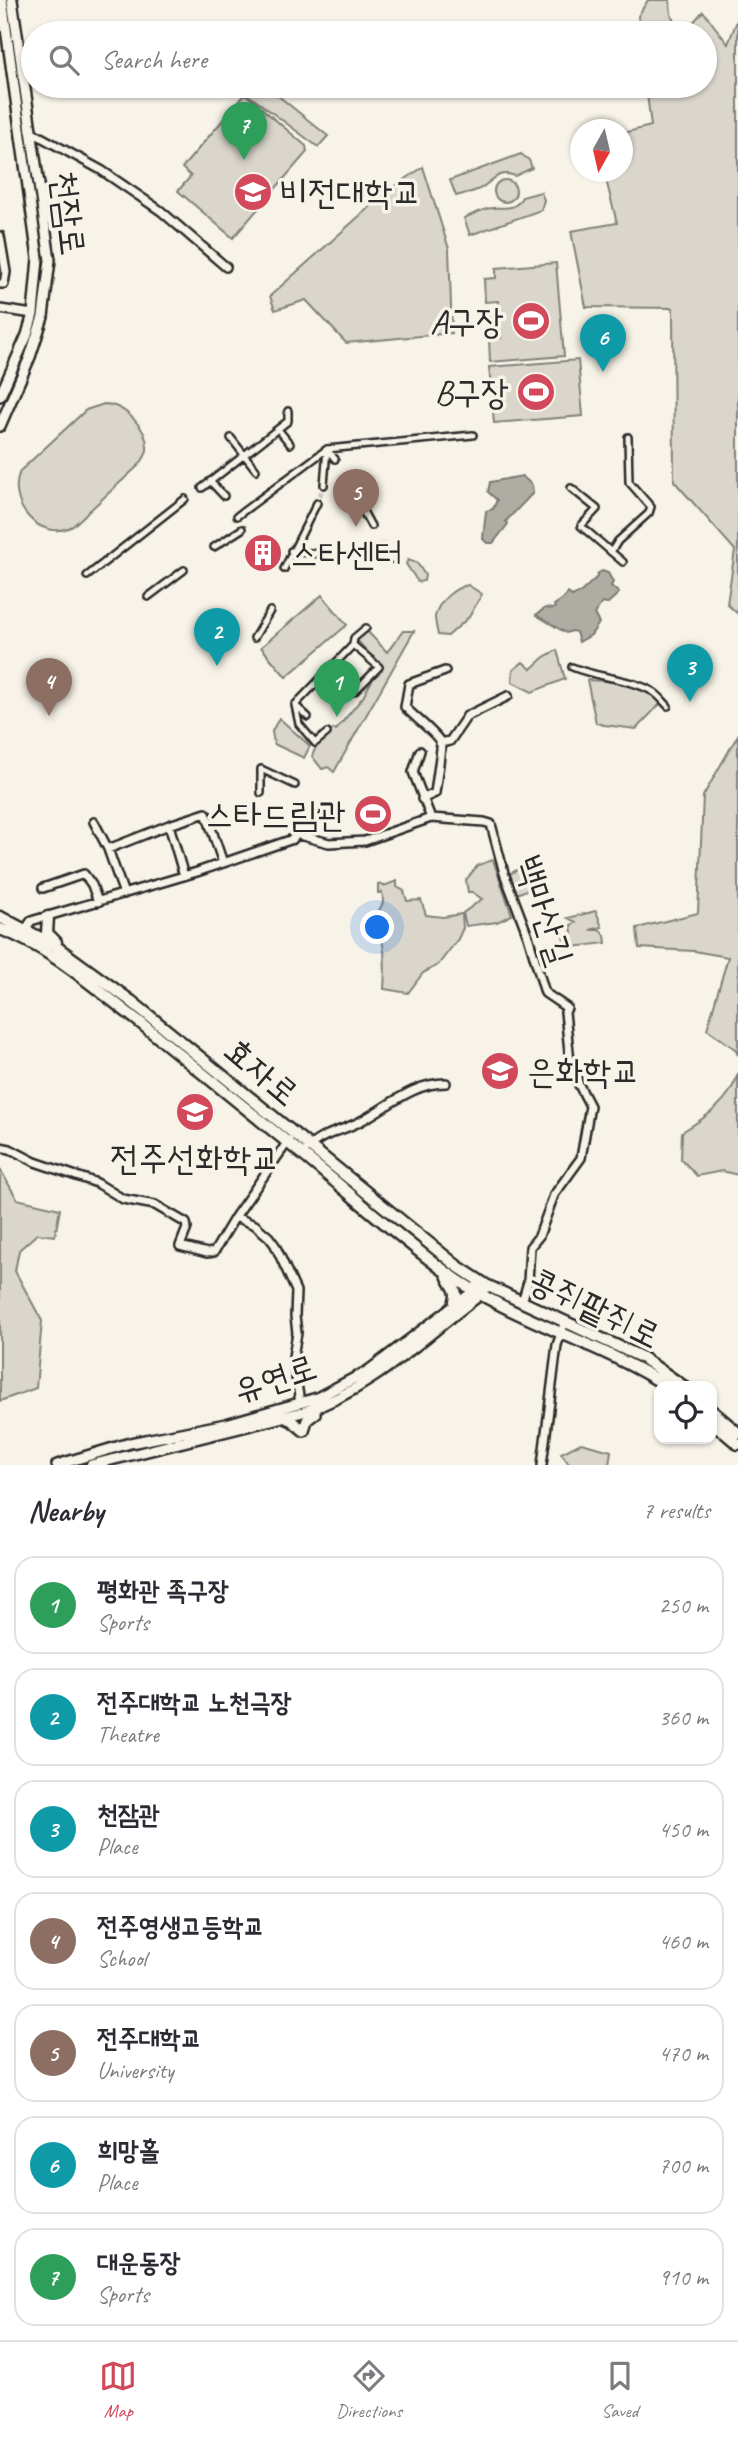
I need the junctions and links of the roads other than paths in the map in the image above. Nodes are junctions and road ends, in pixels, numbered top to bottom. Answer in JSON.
{"nodes":[{"id":1,"x":2,"y":0,"type":"edge"},
{"id":2,"x":12,"y":0,"type":"edge"},
{"id":3,"x":3,"y":20,"type":"edge"},
{"id":4,"x":21,"y":66,"type":"edge"},
{"id":5,"x":25,"y":98,"type":"edge"},
{"id":6,"x":30,"y":131,"type":"junction"},
{"id":7,"x":0,"y":236,"type":"edge"},
{"id":8,"x":228,"y":264,"type":"dead end"},
{"id":9,"x":0,"y":284,"type":"edge"},
{"id":10,"x":0,"y":309,"type":"edge"},
{"id":11,"x":33,"y":314,"type":"junction"},
{"id":12,"x":0,"y":396,"type":"edge"},
{"id":13,"x":288,"y":411,"type":"dead end"},
{"id":14,"x":0,"y":426,"type":"edge"},
{"id":15,"x":278,"y":429,"type":"junction"},
{"id":16,"x":473,"y":435,"type":"dead end"},
{"id":17,"x":628,"y":437,"type":"dead end"},
{"id":18,"x":231,"y":438,"type":"dead end"},
{"id":19,"x":290,"y":444,"type":"dead end"},
{"id":20,"x":327,"y":449,"type":"junction"},
{"id":21,"x":243,"y":454,"type":"junction"},
{"id":22,"x":335,"y":459,"type":"dead end"},
{"id":23,"x":256,"y":470,"type":"dead end"},
{"id":24,"x":346,"y":480,"type":"dead end"},
{"id":25,"x":211,"y":481,"type":"junction"},
{"id":26,"x":324,"y":485,"type":"tunnel mouth"},
{"id":27,"x":202,"y":488,"type":"dead end"},
{"id":28,"x":571,"y":488,"type":"dead end"},
{"id":29,"x":223,"y":496,"type":"dead end"},
{"id":30,"x":185,"y":499,"type":"dead end"},
{"id":31,"x":317,"y":503,"type":"tunnel mouth"},
{"id":32,"x":237,"y":516,"type":"dead end"},
{"id":33,"x":371,"y":526,"type":"dead end"},
{"id":34,"x":242,"y":529,"type":"dead end"},
{"id":35,"x":214,"y":547,"type":"dead end"},
{"id":36,"x":383,"y":548,"type":"dead end"},
{"id":37,"x":291,"y":551,"type":"junction"},
{"id":38,"x":611,"y":552,"type":"junction"},
{"id":39,"x":330,"y":555,"type":"dead end"},
{"id":40,"x":377,"y":559,"type":"dead end"},
{"id":41,"x":623,"y":562,"type":"dead end"},
{"id":42,"x":284,"y":569,"type":"dead end"},
{"id":43,"x":184,"y":570,"type":"dead end"},
{"id":44,"x":87,"y":576,"type":"dead end"},
{"id":45,"x":148,"y":597,"type":"dead end"},
{"id":46,"x":270,"y":611,"type":"dead end"},
{"id":47,"x":366,"y":628,"type":"dead end"},
{"id":48,"x":254,"y":638,"type":"dead end"},
{"id":49,"x":353,"y":645,"type":"junction"},
{"id":50,"x":572,"y":667,"type":"dead end"},
{"id":51,"x":445,"y":671,"type":"dead end"},
{"id":52,"x":321,"y":680,"type":"junction"},
{"id":53,"x":332,"y":691,"type":"dead end"},
{"id":54,"x":354,"y":692,"type":"dead end"},
{"id":55,"x":508,"y":695,"type":"dead end"},
{"id":56,"x":295,"y":705,"type":"junction"},
{"id":57,"x":668,"y":706,"type":"dead end"},
{"id":58,"x":308,"y":717,"type":"dead end"},
{"id":59,"x":327,"y":733,"type":"dead end"},
{"id":60,"x":440,"y":743,"type":"junction"},
{"id":61,"x":420,"y":751,"type":"dead end"},
{"id":62,"x":295,"y":785,"type":"dead end"},
{"id":63,"x":261,"y":793,"type":"dead end"},
{"id":64,"x":422,"y":799,"type":"junction"},
{"id":65,"x":316,"y":811,"type":"dead end"},
{"id":66,"x":430,"y":818,"type":"junction"},
{"id":67,"x":94,"y":822,"type":"dead end"},
{"id":68,"x":169,"y":825,"type":"junction"},
{"id":69,"x":299,"y":835,"type":"junction"},
{"id":70,"x":108,"y":849,"type":"junction"},
{"id":71,"x":223,"y":863,"type":"junction"},
{"id":72,"x":184,"y":876,"type":"junction"},
{"id":73,"x":43,"y":888,"type":"dead end"},
{"id":74,"x":124,"y":894,"type":"junction"},
{"id":75,"x":97,"y":902,"type":"junction"},
{"id":76,"x":0,"y":917,"type":"edge"},
{"id":77,"x":48,"y":917,"type":"junction"},
{"id":78,"x":0,"y":929,"type":"edge"},
{"id":79,"x":23,"y":933,"type":"junction"},
{"id":80,"x":54,"y":945,"type":"junction"},
{"id":81,"x":446,"y":1083,"type":"dead end"},
{"id":82,"x":290,"y":1138,"type":"junction"},
{"id":83,"x":0,"y":1147,"type":"edge"},
{"id":84,"x":306,"y":1150,"type":"junction"},
{"id":85,"x":235,"y":1217,"type":"junction"},
{"id":86,"x":447,"y":1272,"type":"junction"},
{"id":87,"x":481,"y":1288,"type":"junction"},
{"id":88,"x":522,"y":1302,"type":"junction"},
{"id":89,"x":455,"y":1305,"type":"junction"},
{"id":90,"x":533,"y":1307,"type":"junction"},
{"id":91,"x":563,"y":1326,"type":"junction"},
{"id":92,"x":398,"y":1354,"type":"junction"},
{"id":93,"x":659,"y":1381,"type":"edge"},
{"id":94,"x":676,"y":1381,"type":"edge"},
{"id":95,"x":300,"y":1403,"type":"junction"},
{"id":96,"x":315,"y":1408,"type":"junction"},
{"id":97,"x":717,"y":1415,"type":"edge"},
{"id":98,"x":283,"y":1417,"type":"junction"},
{"id":99,"x":262,"y":1419,"type":"junction"},
{"id":100,"x":717,"y":1426,"type":"edge"},
{"id":101,"x":738,"y":1433,"type":"edge"},
{"id":102,"x":738,"y":1444,"type":"edge"},
{"id":103,"x":57,"y":1465,"type":"edge"},
{"id":104,"x":91,"y":1465,"type":"edge"},
{"id":105,"x":542,"y":1465,"type":"edge"}],
"edges":[{"from":1,"to":3,"type":"street","name":"천잠로"},
{"from":2,"to":4,"type":"street","name":"천잠로"},
{"from":3,"to":11,"type":"street","name":"천잠로"},
{"from":5,"to":6,"type":"street","name":"천잠로"},
{"from":6,"to":8,"type":"street"},
{"from":6,"to":14,"type":"street","name":"천잠로"},
{"from":7,"to":9,"type":"street"},
{"from":10,"to":11,"type":"street"},
{"from":11,"to":12,"type":"street","name":"천잠로"},
{"from":13,"to":15,"type":"street"},
{"from":15,"to":19,"type":"street"},
{"from":15,"to":21,"type":"street"},
{"from":16,"to":20,"type":"street"},
{"from":17,"to":38,"type":"street"},
{"from":18,"to":21,"type":"street"},
{"from":20,"to":22,"type":"street"},
{"from":20,"to":26,"type":"street"},
{"from":20,"to":32,"type":"street"},
{"from":21,"to":23,"type":"street"},
{"from":21,"to":25,"type":"street"},
{"from":24,"to":33,"type":"street"},
{"from":25,"to":27,"type":"street"},
{"from":25,"to":29,"type":"street"},
{"from":28,"to":38,"type":"street"},
{"from":30,"to":44,"type":"street"},
{"from":31,"to":37,"type":"street"},
{"from":34,"to":35,"type":"street"},
{"from":36,"to":40,"type":"street"},
{"from":37,"to":39,"type":"street"},
{"from":37,"to":42,"type":"street"},
{"from":38,"to":41,"type":"street"},
{"from":43,"to":45,"type":"street"},
{"from":46,"to":48,"type":"street"},
{"from":47,"to":49,"type":"street"},
{"from":49,"to":52,"type":"street"},
{"from":49,"to":54,"type":"street"},
{"from":50,"to":57,"type":"street"},
{"from":51,"to":60,"type":"street"},
{"from":52,"to":53,"type":"street"},
{"from":52,"to":56,"type":"street"},
{"from":55,"to":60,"type":"street"},
{"from":56,"to":58,"type":"street"},
{"from":56,"to":59,"type":"street"},
{"from":60,"to":64,"type":"street"},
{"from":61,"to":64,"type":"street"},
{"from":62,"to":63,"type":"street"},
{"from":64,"to":66,"type":"street"},
{"from":65,"to":69,"type":"street"},
{"from":66,"to":69,"type":"street","name":"백마산길"},
{"from":66,"to":88,"type":"street","name":"백마산길"},
{"from":67,"to":70,"type":"street"},
{"from":68,"to":70,"type":"street"},
{"from":68,"to":71,"type":"street"},
{"from":68,"to":72,"type":"street"},
{"from":69,"to":71,"type":"street"},
{"from":70,"to":74,"type":"street"},
{"from":71,"to":72,"type":"street"},
{"from":72,"to":74,"type":"street"},
{"from":73,"to":75,"type":"street"},
{"from":74,"to":75,"type":"street"},
{"from":75,"to":77,"type":"street"},
{"from":76,"to":79,"type":"main road","name":"효자로"},
{"from":77,"to":79,"type":"street"},
{"from":77,"to":80,"type":"main road"},
{"from":78,"to":79,"type":"main road","name":"효자로"},
{"from":79,"to":80,"type":"main road","name":"효자로"},
{"from":79,"to":82,"type":"main road","name":"효자로"},
{"from":80,"to":82,"type":"main road","name":"효자로"},
{"from":81,"to":84,"type":"street"},
{"from":82,"to":84,"type":"main road","name":"효자로"},
{"from":82,"to":85,"type":"street"},
{"from":83,"to":85,"type":"street"},
{"from":84,"to":86,"type":"main road","name":"효자로"},
{"from":84,"to":87,"type":"main road","name":"효자로"},
{"from":85,"to":95,"type":"street"},
{"from":86,"to":87,"type":"main road","name":"효자로"},
{"from":86,"to":89,"type":"main road"},
{"from":87,"to":88,"type":"main road","name":"콩쥐팥쥐로"},
{"from":87,"to":89,"type":"street","name":"유연로"},
{"from":87,"to":90,"type":"main road"},
{"from":87,"to":91,"type":"main road","name":"콩쥐팥쥐로"},
{"from":87,"to":92,"type":"street","name":"유연로"},
{"from":88,"to":90,"type":"main road","name":"콩쥐팥쥐로"},
{"from":89,"to":92,"type":"street","name":"유연로"},
{"from":90,"to":91,"type":"main road","name":"콩쥐팥쥐로"},
{"from":91,"to":93,"type":"main road","name":"콩쥐팥쥐로"},
{"from":91,"to":94,"type":"main road","name":"콩쥐팥쥐로"},
{"from":91,"to":105,"type":"street"},
{"from":92,"to":95,"type":"street","name":"유연로"},
{"from":92,"to":96,"type":"street","name":"유연로"},
{"from":95,"to":99,"type":"street","name":"유연로"},
{"from":96,"to":98,"type":"street","name":"유연로"},
{"from":96,"to":98,"type":"street"},
{"from":97,"to":101,"type":"main road"},
{"from":98,"to":99,"type":"street","name":"유연로"},
{"from":99,"to":103,"type":"street","name":"유연로"},
{"from":99,"to":104,"type":"street","name":"유연로"},
{"from":100,"to":102,"type":"main road"}]}
